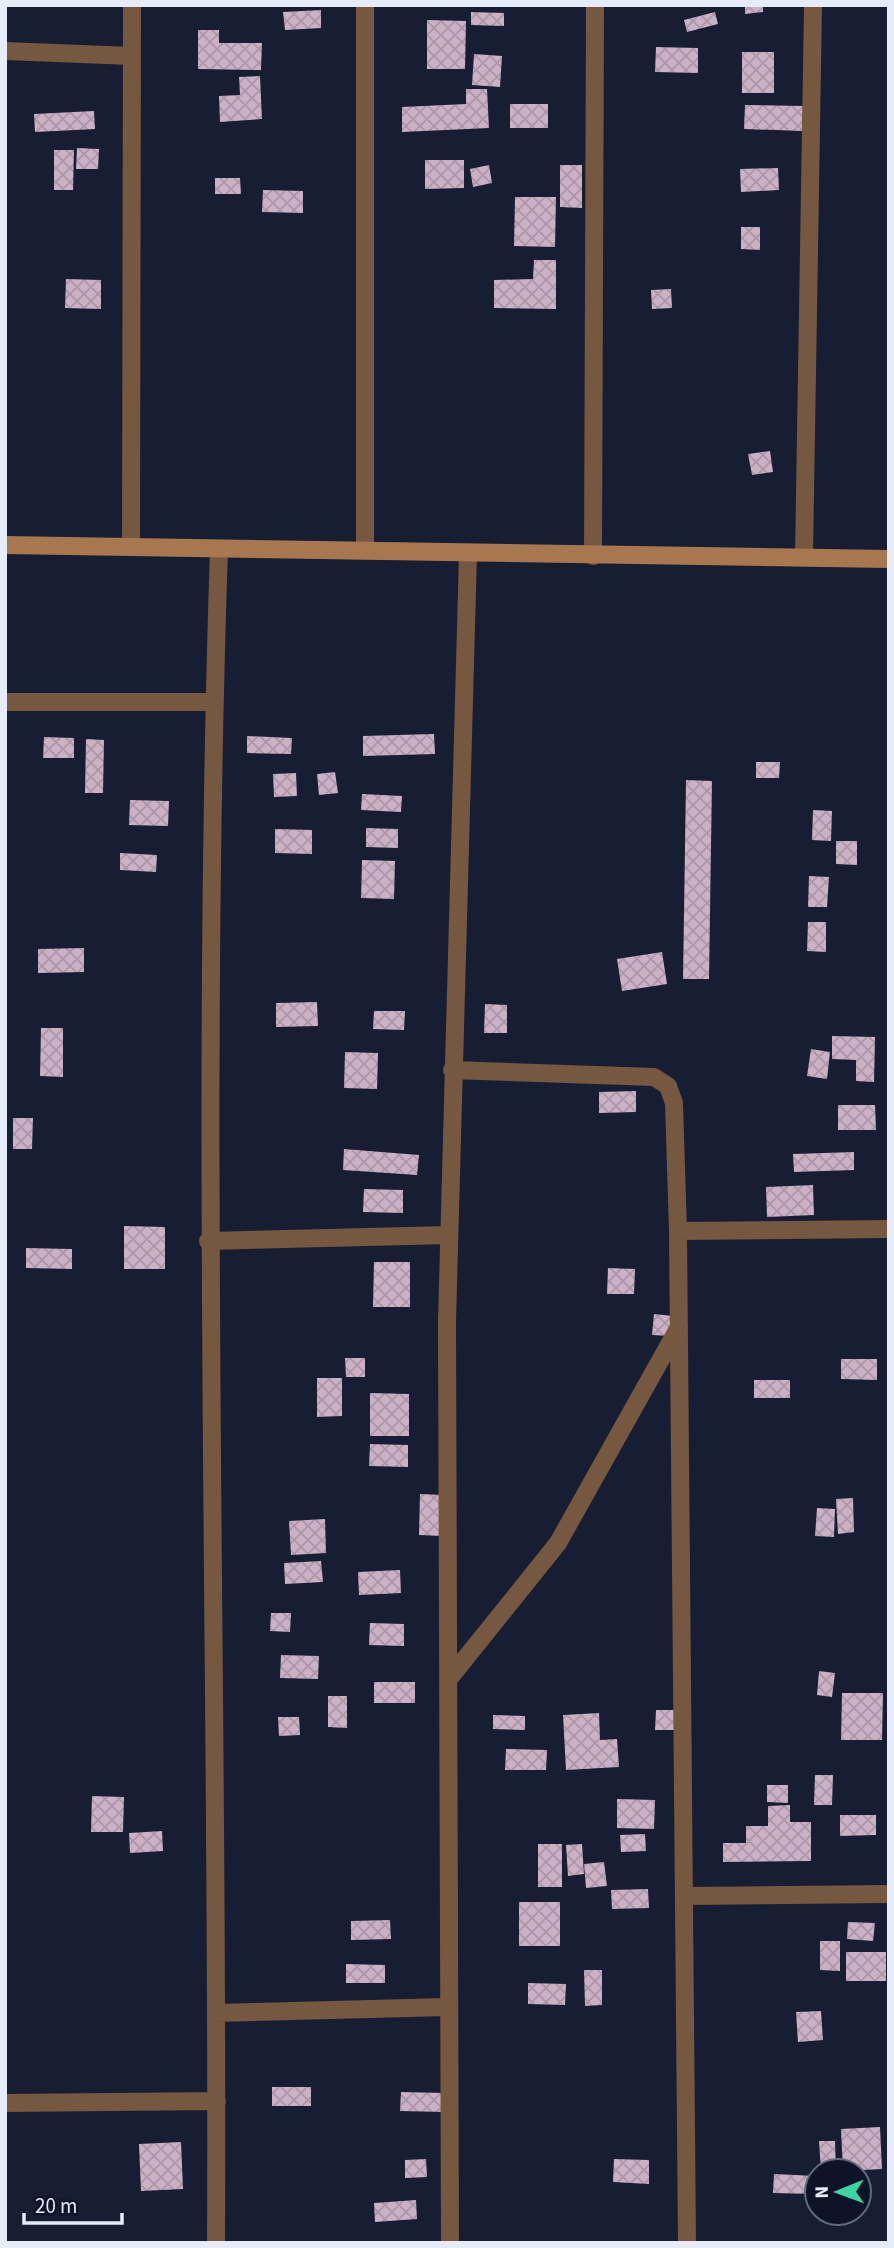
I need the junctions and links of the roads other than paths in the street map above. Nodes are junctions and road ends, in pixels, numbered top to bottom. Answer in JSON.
{"nodes":[{"id":1,"x":132,"y":5,"type":"edge"},
{"id":2,"x":365,"y":5,"type":"edge"},
{"id":3,"x":595,"y":5,"type":"edge"},
{"id":4,"x":813,"y":5,"type":"edge"},
{"id":5,"x":5,"y":51,"type":"edge"},
{"id":6,"x":132,"y":55,"type":"junction"},
{"id":7,"x":5,"y":545,"type":"edge"},
{"id":8,"x":131,"y":547,"type":"junction"},
{"id":9,"x":219,"y":549,"type":"junction"},
{"id":10,"x":365,"y":550,"type":"junction"},
{"id":11,"x":468,"y":554,"type":"junction"},
{"id":12,"x":593,"y":556,"type":"junction"},
{"id":13,"x":804,"y":556,"type":"junction"},
{"id":14,"x":889,"y":559,"type":"edge"},
{"id":15,"x":5,"y":702,"type":"edge"},
{"id":16,"x":214,"y":702,"type":"junction"},
{"id":17,"x":452,"y":1070,"type":"junction"},
{"id":18,"x":889,"y":1230,"type":"edge"},
{"id":19,"x":678,"y":1231,"type":"junction"},
{"id":20,"x":449,"y":1235,"type":"junction"},
{"id":21,"x":208,"y":1241,"type":"junction"},
{"id":22,"x":679,"y":1327,"type":"junction"},
{"id":23,"x":447,"y":1680,"type":"junction"},
{"id":24,"x":889,"y":1894,"type":"edge"},
{"id":25,"x":685,"y":1896,"type":"junction"},
{"id":26,"x":447,"y":2007,"type":"junction"},
{"id":27,"x":216,"y":2013,"type":"junction"},
{"id":28,"x":217,"y":2101,"type":"junction"},
{"id":29,"x":5,"y":2103,"type":"edge"},
{"id":30,"x":216,"y":2243,"type":"edge"},
{"id":31,"x":450,"y":2243,"type":"edge"},
{"id":32,"x":687,"y":2243,"type":"edge"}],
"edges":[{"from":1,"to":6,"type":"street"},
{"from":2,"to":10,"type":"street"},
{"from":3,"to":12,"type":"street"},
{"from":4,"to":13,"type":"street"},
{"from":5,"to":6,"type":"street"},
{"from":6,"to":8,"type":"street"},
{"from":7,"to":8,"type":"street"},
{"from":8,"to":9,"type":"street"},
{"from":9,"to":10,"type":"street"},
{"from":9,"to":16,"type":"street"},
{"from":10,"to":11,"type":"street"},
{"from":11,"to":12,"type":"street"},
{"from":11,"to":17,"type":"street"},
{"from":12,"to":13,"type":"street"},
{"from":13,"to":14,"type":"street"},
{"from":15,"to":16,"type":"street"},
{"from":16,"to":21,"type":"street"},
{"from":17,"to":19,"type":"street"},
{"from":17,"to":20,"type":"street"},
{"from":18,"to":19,"type":"street"},
{"from":19,"to":22,"type":"street"},
{"from":20,"to":21,"type":"street"},
{"from":20,"to":23,"type":"street"},
{"from":21,"to":27,"type":"street"},
{"from":22,"to":23,"type":"street"},
{"from":22,"to":25,"type":"street"},
{"from":23,"to":26,"type":"street"},
{"from":24,"to":25,"type":"street"},
{"from":25,"to":32,"type":"street"},
{"from":26,"to":27,"type":"street"},
{"from":26,"to":31,"type":"street"},
{"from":27,"to":28,"type":"street"},
{"from":28,"to":29,"type":"street"},
{"from":28,"to":30,"type":"street"}]}
